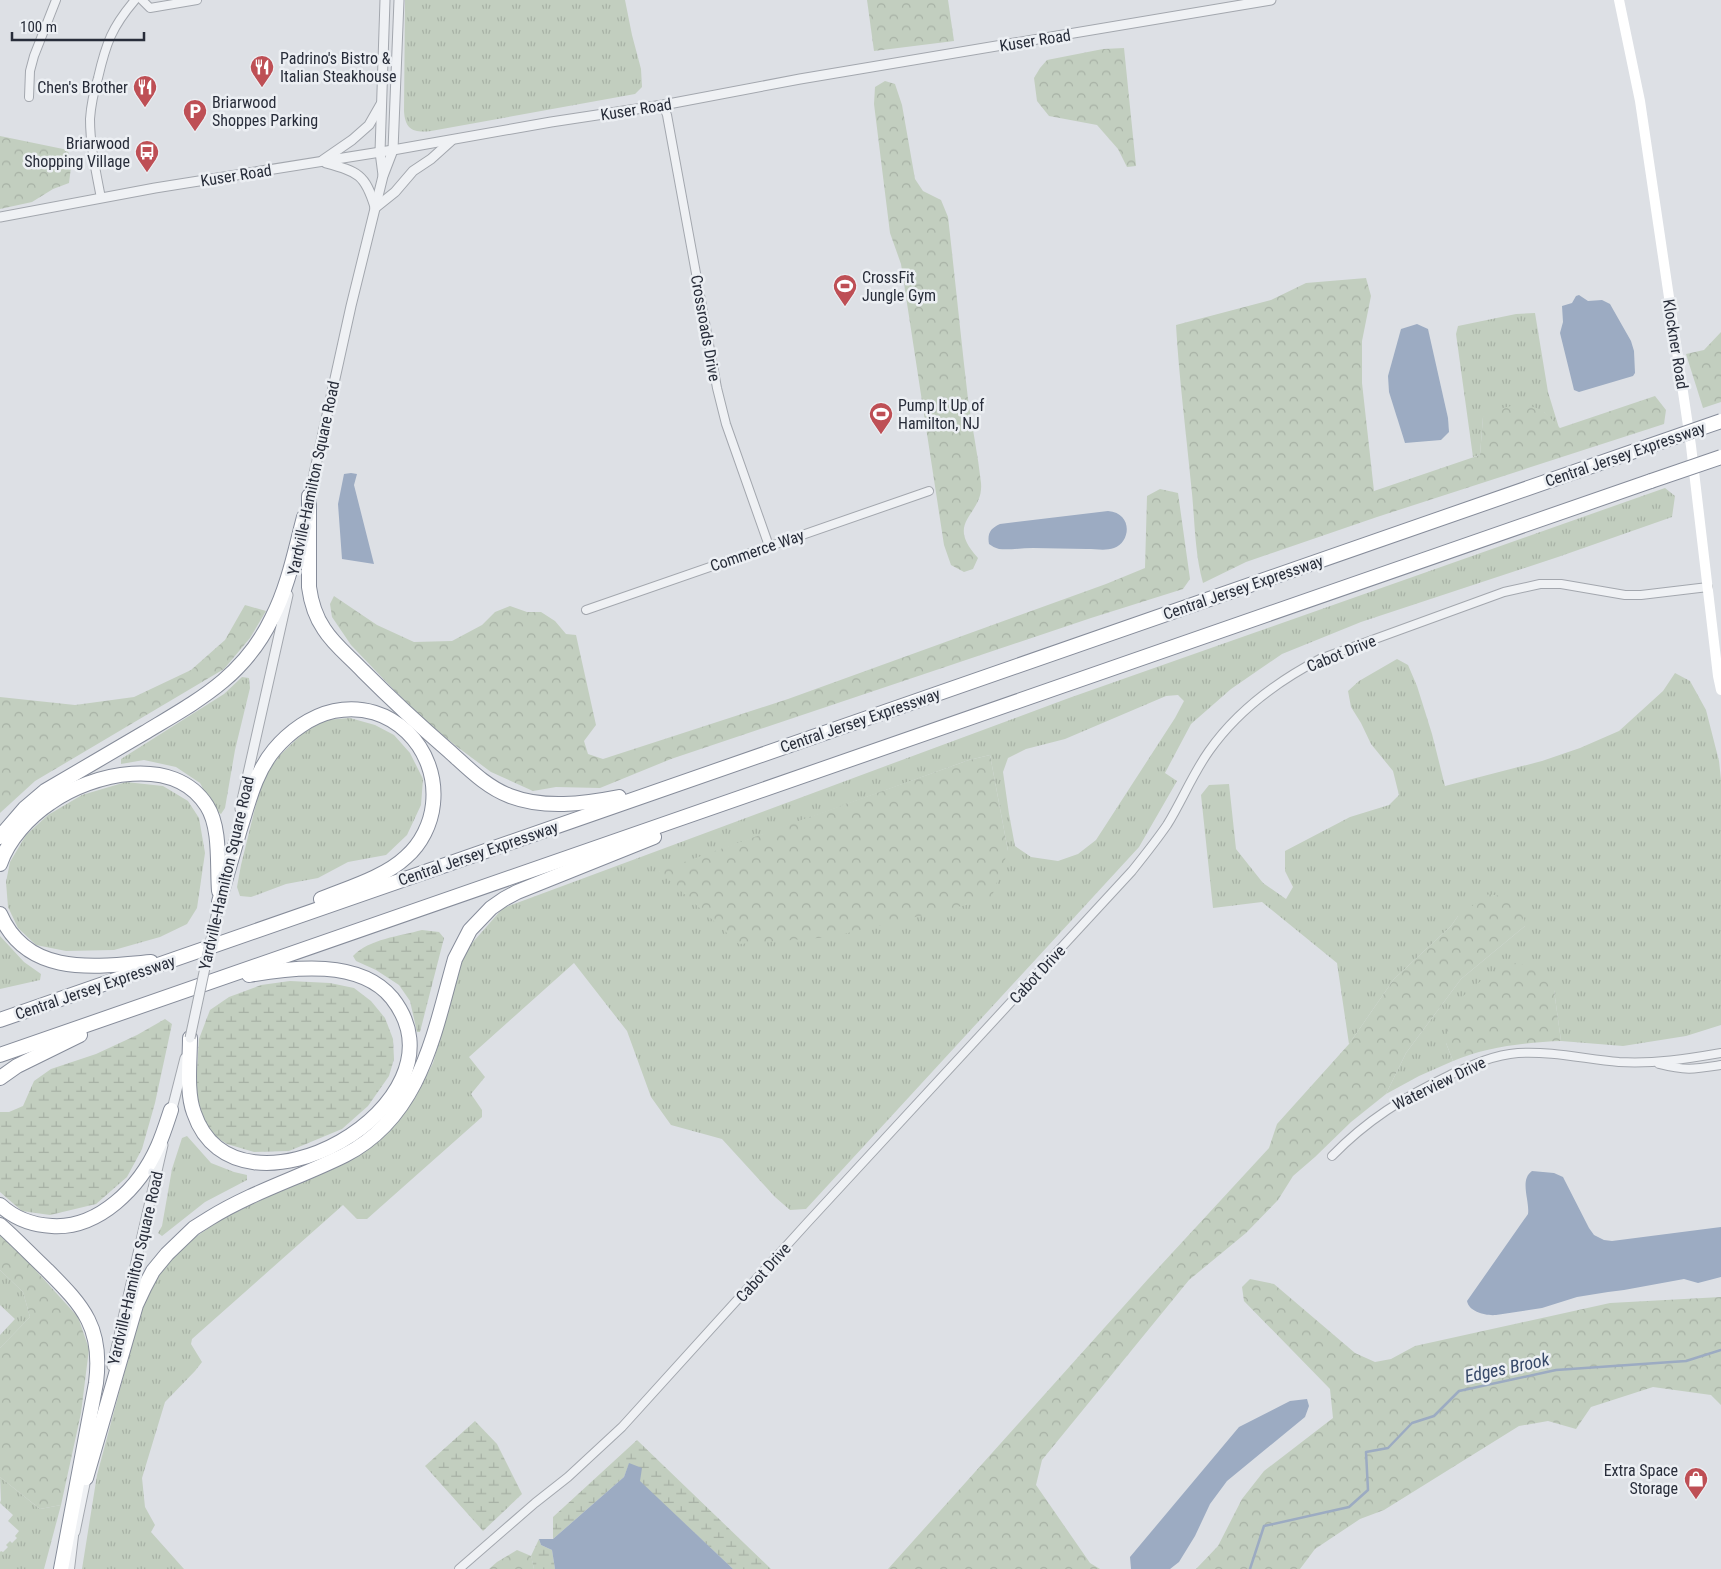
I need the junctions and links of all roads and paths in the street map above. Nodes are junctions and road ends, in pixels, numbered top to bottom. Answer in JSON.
{"nodes":[{"id":1,"x":56,"y":0,"type":"edge"},
{"id":2,"x":135,"y":0,"type":"edge"},
{"id":3,"x":142,"y":0,"type":"edge"},
{"id":4,"x":197,"y":0,"type":"edge"},
{"id":5,"x":385,"y":0,"type":"edge"},
{"id":6,"x":399,"y":0,"type":"edge"},
{"id":7,"x":1271,"y":0,"type":"edge"},
{"id":8,"x":1619,"y":0,"type":"edge"},
{"id":9,"x":28,"y":97,"type":"dead end"},
{"id":10,"x":383,"y":102,"type":"junction"},
{"id":11,"x":663,"y":105,"type":"junction"},
{"id":12,"x":452,"y":140,"type":"junction"},
{"id":13,"x":393,"y":150,"type":"junction"},
{"id":14,"x":380,"y":152,"type":"junction"},
{"id":15,"x":321,"y":162,"type":"junction"},
{"id":16,"x":383,"y":176,"type":"junction"},
{"id":17,"x":102,"y":198,"type":"junction"},
{"id":18,"x":375,"y":209,"type":"junction"},
{"id":19,"x":0,"y":217,"type":"edge"},
{"id":20,"x":1721,"y":421,"type":"edge"},
{"id":21,"x":1721,"y":456,"type":"edge"},
{"id":22,"x":929,"y":491,"type":"dead end"},
{"id":23,"x":309,"y":498,"type":"junction"},
{"id":24,"x":769,"y":546,"type":"junction"},
{"id":25,"x":1708,"y":587,"type":"junction"},
{"id":26,"x":586,"y":610,"type":"dead end"},
{"id":27,"x":1721,"y":690,"type":"edge"},
{"id":28,"x":808,"y":739,"type":"junction"},
{"id":29,"x":818,"y":770,"type":"junction"},
{"id":30,"x":0,"y":837,"type":"edge"},
{"id":31,"x":0,"y":864,"type":"edge"},
{"id":32,"x":219,"y":902,"type":"junction"},
{"id":33,"x":0,"y":914,"type":"edge"},
{"id":34,"x":234,"y":938,"type":"junction"},
{"id":35,"x":171,"y":960,"type":"junction"},
{"id":36,"x":207,"y":983,"type":"junction"},
{"id":37,"x":131,"y":1009,"type":"junction"},
{"id":38,"x":0,"y":1020,"type":"edge"},
{"id":39,"x":190,"y":1038,"type":"junction"},
{"id":40,"x":1721,"y":1053,"type":"edge"},
{"id":41,"x":0,"y":1055,"type":"edge"},
{"id":42,"x":1652,"y":1063,"type":"junction"},
{"id":43,"x":1721,"y":1065,"type":"edge"},
{"id":44,"x":0,"y":1078,"type":"edge"},
{"id":45,"x":172,"y":1110,"type":"junction"},
{"id":46,"x":1332,"y":1156,"type":"dead end"},
{"id":47,"x":0,"y":1205,"type":"edge"},
{"id":48,"x":0,"y":1225,"type":"edge"},
{"id":49,"x":86,"y":1478,"type":"junction"},
{"id":50,"x":74,"y":1536,"type":"junction"},
{"id":51,"x":61,"y":1569,"type":"edge"},
{"id":52,"x":66,"y":1569,"type":"edge"},
{"id":53,"x":70,"y":1569,"type":"edge"},
{"id":54,"x":459,"y":1569,"type":"edge"}],
"edges":[{"from":1,"to":9,"type":"street"},
{"from":2,"to":17,"type":"street"},
{"from":3,"to":4,"type":"street"},
{"from":5,"to":10,"type":"street","name":"Yardville-Hamilton Square Road"},
{"from":6,"to":13,"type":"street","name":"Yardville-Hamilton Square Road"},
{"from":7,"to":11,"type":"street","name":"Kuser Road"},
{"from":8,"to":25,"type":"main road","name":"Klockner Road"},
{"from":10,"to":14,"type":"street","name":"Yardville-Hamilton Square Road"},
{"from":10,"to":15,"type":"street"},
{"from":11,"to":12,"type":"street","name":"Kuser Road"},
{"from":11,"to":24,"type":"street","name":"Crossroads Drive"},
{"from":12,"to":13,"type":"street","name":"Kuser Road"},
{"from":12,"to":18,"type":"street"},
{"from":13,"to":14,"type":"street","name":"Kuser Road"},
{"from":13,"to":16,"type":"street","name":"Yardville-Hamilton Square Road"},
{"from":14,"to":15,"type":"street","name":"Kuser Road"},
{"from":14,"to":16,"type":"street","name":"Yardville-Hamilton Square Road"},
{"from":15,"to":17,"type":"street","name":"Kuser Road"},
{"from":15,"to":18,"type":"street"},
{"from":16,"to":18,"type":"street","name":"Yardville-Hamilton Square Road"},
{"from":17,"to":19,"type":"street","name":"Kuser Road"},
{"from":18,"to":23,"type":"street","name":"Yardville-Hamilton Square Road"},
{"from":20,"to":28,"type":"highway","name":"Central Jersey Expressway","bridge":true},
{"from":21,"to":29,"type":"highway","name":"Central Jersey Expressway","bridge":true},
{"from":22,"to":24,"type":"street","name":"Commerce Way"},
{"from":23,"to":28,"type":"highway"},
{"from":23,"to":30,"type":"highway"},
{"from":23,"to":32,"type":"street","name":"Yardville-Hamilton Square Road"},
{"from":24,"to":26,"type":"street","name":"Commerce Way"},
{"from":25,"to":27,"type":"main road","name":"Klockner Road"},
{"from":25,"to":54,"type":"street","name":"Cabot Drive"},
{"from":28,"to":34,"type":"highway","name":"Central Jersey Expressway"},
{"from":29,"to":36,"type":"highway","name":"Central Jersey Expressway"},
{"from":29,"to":49,"type":"highway"},
{"from":31,"to":32,"type":"highway"},
{"from":32,"to":34,"type":"highway"},
{"from":32,"to":39,"type":"street","name":"Yardville-Hamilton Square Road","bridge":true},
{"from":33,"to":35,"type":"highway"},
{"from":34,"to":35,"type":"highway","name":"Central Jersey Expressway"},
{"from":35,"to":38,"type":"highway","name":"Central Jersey Expressway"},
{"from":36,"to":37,"type":"highway","name":"Central Jersey Expressway"},
{"from":36,"to":39,"type":"highway"},
{"from":37,"to":41,"type":"highway","name":"Central Jersey Expressway"},
{"from":37,"to":44,"type":"highway"},
{"from":39,"to":45,"type":"street","name":"Yardville-Hamilton Square Road"},
{"from":40,"to":42,"type":"street","name":"Waterview Drive"},
{"from":42,"to":43,"type":"street","name":"Waterview Drive"},
{"from":42,"to":46,"type":"street","name":"Waterview Drive"},
{"from":45,"to":47,"type":"highway"},
{"from":45,"to":49,"type":"street","name":"Yardville-Hamilton Square Road"},
{"from":48,"to":51,"type":"highway"},
{"from":49,"to":50,"type":"street","name":"Yardville-Hamilton Square Road"},
{"from":50,"to":52,"type":"street","name":"Yardville-Hamilton Square Road"},
{"from":50,"to":53,"type":"street"}]}
